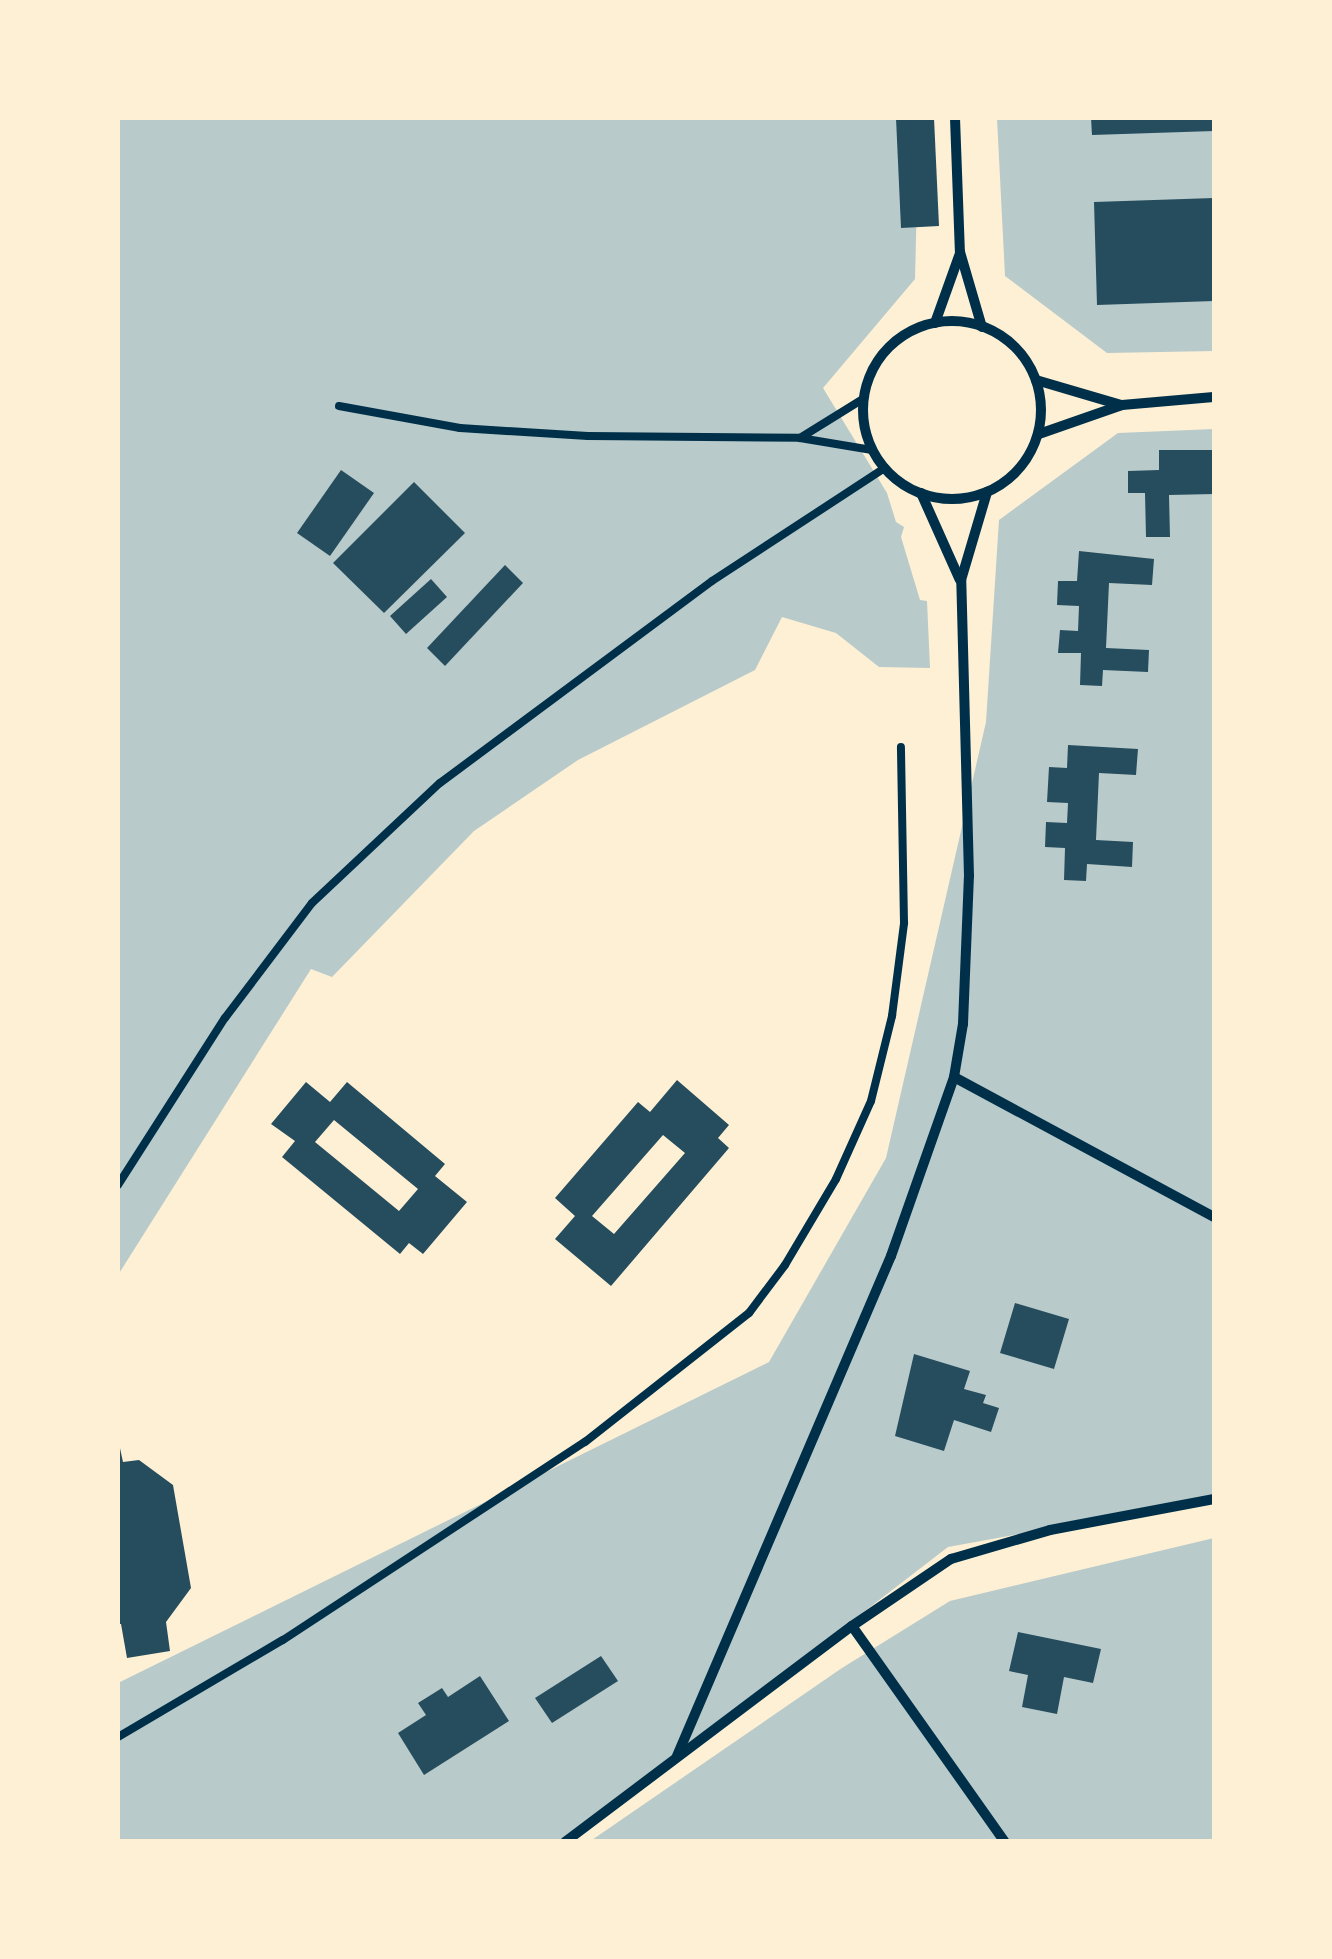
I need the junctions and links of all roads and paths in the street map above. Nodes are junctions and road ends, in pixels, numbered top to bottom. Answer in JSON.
{"nodes":[{"id":1,"x":954,"y":118,"type":"edge"},
{"id":2,"x":960,"y":252,"type":"junction"},
{"id":3,"x":934,"y":323,"type":"junction"},
{"id":4,"x":982,"y":326,"type":"junction"},
{"id":5,"x":1036,"y":380,"type":"junction"},
{"id":6,"x":1214,"y":398,"type":"edge"},
{"id":7,"x":863,"y":400,"type":"junction"},
{"id":8,"x":1122,"y":405,"type":"junction"},
{"id":9,"x":339,"y":406,"type":"dead end"},
{"id":10,"x":1038,"y":434,"type":"junction"},
{"id":11,"x":800,"y":438,"type":"junction"},
{"id":12,"x":872,"y":450,"type":"junction"},
{"id":13,"x":885,"y":468,"type":"junction"},
{"id":14,"x":986,"y":492,"type":"junction"},
{"id":15,"x":921,"y":493,"type":"junction"},
{"id":16,"x":960,"y":580,"type":"junction"},
{"id":17,"x":902,"y":747,"type":"dead end"},
{"id":18,"x":954,"y":1077,"type":"junction"},
{"id":19,"x":118,"y":1185,"type":"edge"},
{"id":20,"x":1214,"y":1217,"type":"edge"},
{"id":21,"x":1214,"y":1500,"type":"edge"},
{"id":22,"x":852,"y":1626,"type":"junction"},
{"id":23,"x":118,"y":1737,"type":"edge"},
{"id":24,"x":677,"y":1756,"type":"junction"},
{"id":25,"x":565,"y":1842,"type":"edge"},
{"id":26,"x":1005,"y":1842,"type":"edge"}],
"edges":[{"from":1,"to":2,"type":"street"},
{"from":2,"to":3,"type":"street"},
{"from":2,"to":4,"type":"street"},
{"from":3,"to":4,"type":"street"},
{"from":3,"to":7,"type":"street"},
{"from":4,"to":5,"type":"street"},
{"from":5,"to":8,"type":"street"},
{"from":5,"to":10,"type":"street"},
{"from":6,"to":8,"type":"street"},
{"from":7,"to":11,"type":"lane"},
{"from":7,"to":12,"type":"street"},
{"from":8,"to":10,"type":"street"},
{"from":9,"to":11,"type":"lane"},
{"from":10,"to":14,"type":"street"},
{"from":11,"to":12,"type":"lane"},
{"from":12,"to":13,"type":"street"},
{"from":13,"to":15,"type":"street"},
{"from":13,"to":19,"type":"lane"},
{"from":14,"to":15,"type":"street"},
{"from":14,"to":16,"type":"street"},
{"from":15,"to":16,"type":"street"},
{"from":16,"to":18,"type":"street"},
{"from":17,"to":23,"type":"lane"},
{"from":18,"to":20,"type":"street"},
{"from":18,"to":24,"type":"street"},
{"from":21,"to":22,"type":"street"},
{"from":22,"to":24,"type":"street"},
{"from":22,"to":26,"type":"street"},
{"from":24,"to":25,"type":"street"}]}
